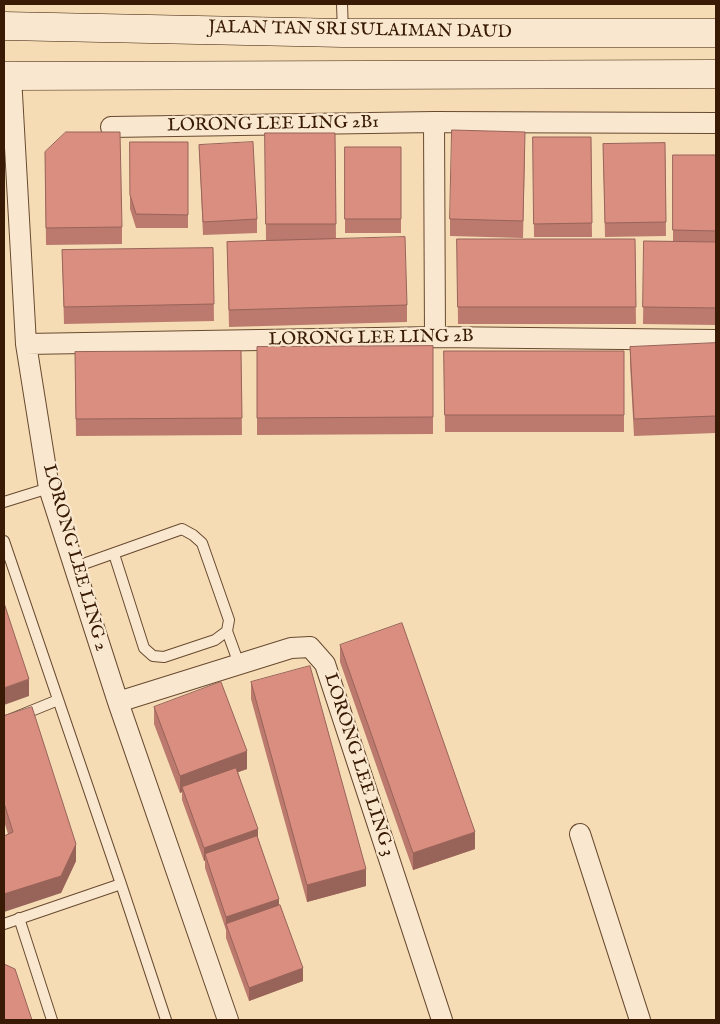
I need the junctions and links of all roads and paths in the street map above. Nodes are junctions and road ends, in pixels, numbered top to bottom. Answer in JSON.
{"nodes":[{"id":1,"x":342,"y":4,"type":"edge"},
{"id":2,"x":4,"y":26,"type":"edge"},
{"id":3,"x":343,"y":33,"type":"junction"},
{"id":4,"x":716,"y":33,"type":"edge"},
{"id":5,"x":716,"y":74,"type":"edge"},
{"id":6,"x":7,"y":76,"type":"edge"},
{"id":7,"x":434,"y":122,"type":"junction"},
{"id":8,"x":716,"y":123,"type":"edge"},
{"id":9,"x":111,"y":127,"type":"dead end"},
{"id":10,"x":435,"y":337,"type":"junction"},
{"id":11,"x":716,"y":340,"type":"edge"},
{"id":12,"x":26,"y":344,"type":"junction"},
{"id":13,"x":50,"y":488,"type":"junction"},
{"id":14,"x":4,"y":502,"type":"edge"},
{"id":15,"x":4,"y":541,"type":"edge"},
{"id":16,"x":114,"y":554,"type":"junction"},
{"id":17,"x":75,"y":567,"type":"junction"},
{"id":18,"x":227,"y":631,"type":"junction"},
{"id":19,"x":239,"y":664,"type":"junction"},
{"id":20,"x":58,"y":700,"type":"junction"},
{"id":21,"x":118,"y":702,"type":"junction"},
{"id":22,"x":4,"y":722,"type":"edge"},
{"id":23,"x":580,"y":834,"type":"dead end"},
{"id":24,"x":121,"y":884,"type":"junction"},
{"id":25,"x":19,"y":918,"type":"junction"},
{"id":26,"x":4,"y":924,"type":"edge"},
{"id":27,"x":52,"y":1020,"type":"edge"},
{"id":28,"x":166,"y":1020,"type":"edge"},
{"id":29,"x":228,"y":1020,"type":"edge"},
{"id":30,"x":442,"y":1020,"type":"edge"},
{"id":31,"x":640,"y":1020,"type":"edge"}],
"edges":[{"from":1,"to":3,"type":"lane"},
{"from":2,"to":3,"type":"main road","name":"JALAN TAN SRI SULAIMAN DAUD"},
{"from":3,"to":4,"type":"main road","name":"JALAN TAN SRI SULAIMAN DAUD"},
{"from":5,"to":6,"type":"main road"},
{"from":6,"to":12,"type":"street","name":"LORONG LEE LING 2"},
{"from":7,"to":8,"type":"street","name":"LORONG LEE LING 2B1"},
{"from":7,"to":9,"type":"street","name":"LORONG LEE LING 2B1"},
{"from":7,"to":10,"type":"street"},
{"from":10,"to":11,"type":"street","name":"LORONG LEE LING 2B"},
{"from":10,"to":12,"type":"street","name":"LORONG LEE LING 2B"},
{"from":12,"to":13,"type":"street","name":"LORONG LEE LING 2"},
{"from":13,"to":14,"type":"lane"},
{"from":13,"to":17,"type":"street","name":"LORONG LEE LING 2"},
{"from":15,"to":20,"type":"lane"},
{"from":16,"to":17,"type":"lane"},
{"from":16,"to":18,"type":"lane"},
{"from":16,"to":18,"type":"lane"},
{"from":17,"to":21,"type":"street","name":"LORONG LEE LING 2"},
{"from":18,"to":19,"type":"lane"},
{"from":19,"to":21,"type":"street","name":"LORONG LEE LING 3"},
{"from":19,"to":30,"type":"street","name":"LORONG LEE LING 3"},
{"from":20,"to":22,"type":"lane"},
{"from":20,"to":24,"type":"lane"},
{"from":21,"to":29,"type":"street","name":"LORONG LEE LING 2"},
{"from":23,"to":31,"type":"street"},
{"from":24,"to":25,"type":"lane"},
{"from":24,"to":28,"type":"lane"},
{"from":25,"to":26,"type":"lane"},
{"from":25,"to":27,"type":"lane"}]}
